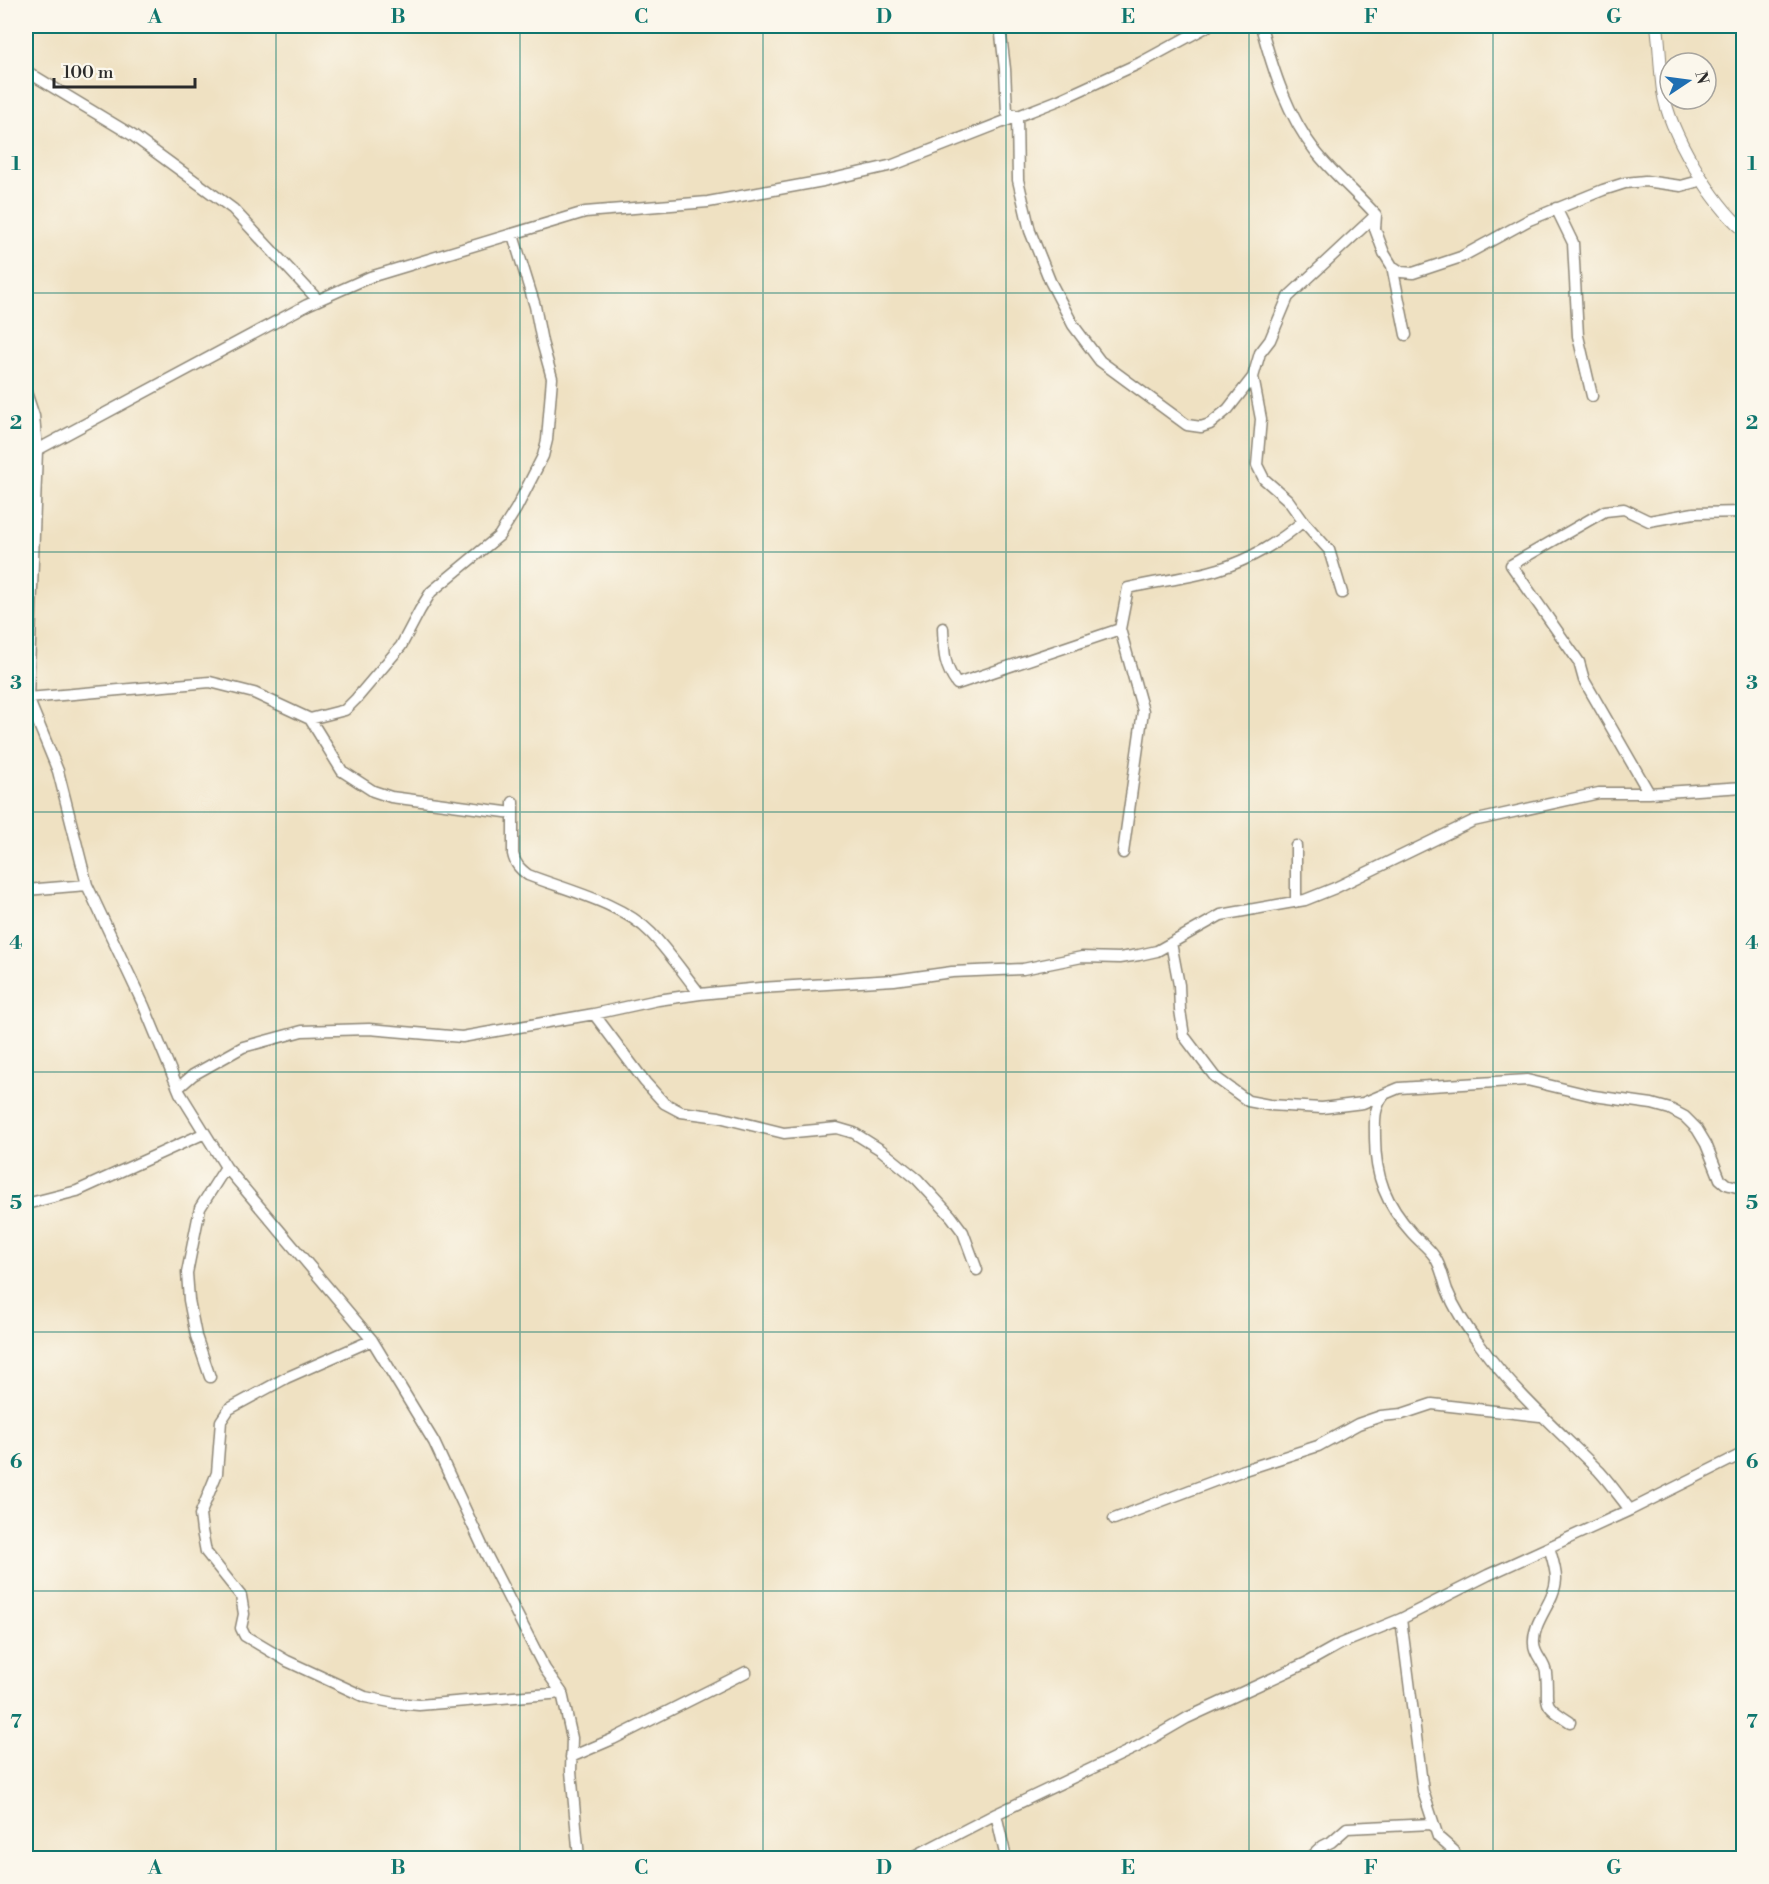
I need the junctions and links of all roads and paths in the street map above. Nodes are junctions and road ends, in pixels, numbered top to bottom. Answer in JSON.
{"nodes":[{"id":1,"x":1000,"y":26,"type":"edge"},
{"id":2,"x":1208,"y":26,"type":"edge"},
{"id":3,"x":1261,"y":26,"type":"edge"},
{"id":4,"x":1657,"y":26,"type":"edge"},
{"id":5,"x":26,"y":71,"type":"edge"},
{"id":6,"x":1017,"y":116,"type":"junction"},
{"id":7,"x":1703,"y":180,"type":"junction"},
{"id":8,"x":1556,"y":208,"type":"junction"},
{"id":9,"x":1376,"y":216,"type":"junction"},
{"id":10,"x":1743,"y":231,"type":"edge"},
{"id":11,"x":513,"y":235,"type":"junction"},
{"id":12,"x":1392,"y":266,"type":"junction"},
{"id":13,"x":318,"y":300,"type":"junction"},
{"id":14,"x":1406,"y":335,"type":"dead end"},
{"id":15,"x":1253,"y":377,"type":"junction"},
{"id":16,"x":26,"y":392,"type":"edge"},
{"id":17,"x":1592,"y":396,"type":"dead end"},
{"id":18,"x":37,"y":450,"type":"junction"},
{"id":19,"x":1743,"y":512,"type":"edge"},
{"id":20,"x":1303,"y":521,"type":"junction"},
{"id":21,"x":1341,"y":593,"type":"dead end"},
{"id":22,"x":943,"y":628,"type":"dead end"},
{"id":23,"x":1120,"y":629,"type":"junction"},
{"id":24,"x":28,"y":698,"type":"junction"},
{"id":25,"x":310,"y":719,"type":"junction"},
{"id":26,"x":1743,"y":787,"type":"edge"},
{"id":27,"x":1649,"y":793,"type":"junction"},
{"id":28,"x":1296,"y":846,"type":"dead end"},
{"id":29,"x":1123,"y":853,"type":"dead end"},
{"id":30,"x":87,"y":885,"type":"junction"},
{"id":31,"x":26,"y":890,"type":"edge"},
{"id":32,"x":1296,"y":901,"type":"junction"},
{"id":33,"x":1171,"y":943,"type":"junction"},
{"id":34,"x":700,"y":994,"type":"junction"},
{"id":35,"x":594,"y":1014,"type":"junction"},
{"id":36,"x":178,"y":1088,"type":"junction"},
{"id":37,"x":1386,"y":1093,"type":"junction"},
{"id":38,"x":1363,"y":1103,"type":"junction"},
{"id":39,"x":1377,"y":1104,"type":"junction"},
{"id":40,"x":205,"y":1133,"type":"junction"},
{"id":41,"x":226,"y":1167,"type":"junction"},
{"id":42,"x":1743,"y":1189,"type":"edge"},
{"id":43,"x":26,"y":1204,"type":"edge"},
{"id":44,"x":977,"y":1269,"type":"dead end"},
{"id":45,"x":372,"y":1340,"type":"junction"},
{"id":46,"x":210,"y":1377,"type":"dead end"},
{"id":47,"x":1540,"y":1416,"type":"junction"},
{"id":48,"x":1743,"y":1453,"type":"edge"},
{"id":49,"x":1630,"y":1510,"type":"junction"},
{"id":50,"x":1114,"y":1518,"type":"dead end"},
{"id":51,"x":1549,"y":1547,"type":"junction"},
{"id":52,"x":1401,"y":1619,"type":"junction"},
{"id":53,"x":746,"y":1672,"type":"dead end"},
{"id":54,"x":562,"y":1693,"type":"junction"},
{"id":55,"x":1570,"y":1722,"type":"dead end"},
{"id":56,"x":572,"y":1757,"type":"junction"},
{"id":57,"x":996,"y":1815,"type":"junction"},
{"id":58,"x":1432,"y":1824,"type":"junction"},
{"id":59,"x":579,"y":1858,"type":"edge"},
{"id":60,"x":911,"y":1858,"type":"edge"},
{"id":61,"x":1006,"y":1858,"type":"edge"},
{"id":62,"x":1310,"y":1858,"type":"edge"},
{"id":63,"x":1457,"y":1858,"type":"edge"}],
"edges":[{"from":1,"to":6,"type":"street"},
{"from":2,"to":6,"type":"street"},
{"from":3,"to":9,"type":"street"},
{"from":4,"to":7,"type":"street"},
{"from":5,"to":13,"type":"street"},
{"from":6,"to":11,"type":"street"},
{"from":6,"to":15,"type":"street"},
{"from":7,"to":8,"type":"street"},
{"from":7,"to":10,"type":"street"},
{"from":8,"to":12,"type":"street"},
{"from":8,"to":17,"type":"street"},
{"from":9,"to":12,"type":"street"},
{"from":9,"to":15,"type":"street"},
{"from":11,"to":13,"type":"street"},
{"from":11,"to":25,"type":"street"},
{"from":12,"to":14,"type":"street"},
{"from":13,"to":18,"type":"street"},
{"from":15,"to":20,"type":"street"},
{"from":16,"to":18,"type":"street"},
{"from":18,"to":24,"type":"street"},
{"from":19,"to":27,"type":"street"},
{"from":20,"to":21,"type":"street"},
{"from":20,"to":23,"type":"street"},
{"from":22,"to":23,"type":"street"},
{"from":23,"to":29,"type":"street"},
{"from":24,"to":25,"type":"street"},
{"from":24,"to":30,"type":"street"},
{"from":25,"to":34,"type":"street"},
{"from":26,"to":27,"type":"street"},
{"from":27,"to":32,"type":"street"},
{"from":28,"to":32,"type":"street"},
{"from":30,"to":31,"type":"street"},
{"from":30,"to":36,"type":"street"},
{"from":32,"to":33,"type":"street"},
{"from":33,"to":34,"type":"street"},
{"from":33,"to":38,"type":"street"},
{"from":34,"to":35,"type":"street"},
{"from":35,"to":36,"type":"street"},
{"from":35,"to":44,"type":"street"},
{"from":36,"to":40,"type":"street"},
{"from":37,"to":38,"type":"street"},
{"from":37,"to":39,"type":"street"},
{"from":37,"to":42,"type":"street"},
{"from":38,"to":39,"type":"street"},
{"from":39,"to":47,"type":"street"},
{"from":40,"to":41,"type":"street"},
{"from":40,"to":43,"type":"street"},
{"from":41,"to":45,"type":"street"},
{"from":41,"to":46,"type":"street"},
{"from":45,"to":54,"type":"street"},
{"from":45,"to":54,"type":"street"},
{"from":47,"to":49,"type":"street"},
{"from":47,"to":50,"type":"street"},
{"from":48,"to":49,"type":"street"},
{"from":49,"to":51,"type":"street"},
{"from":51,"to":52,"type":"street"},
{"from":51,"to":55,"type":"street"},
{"from":52,"to":57,"type":"street"},
{"from":52,"to":58,"type":"street"},
{"from":53,"to":56,"type":"street"},
{"from":54,"to":56,"type":"street"},
{"from":56,"to":59,"type":"street"},
{"from":57,"to":60,"type":"street"},
{"from":57,"to":61,"type":"street"},
{"from":58,"to":62,"type":"street"},
{"from":58,"to":63,"type":"street"}]}
